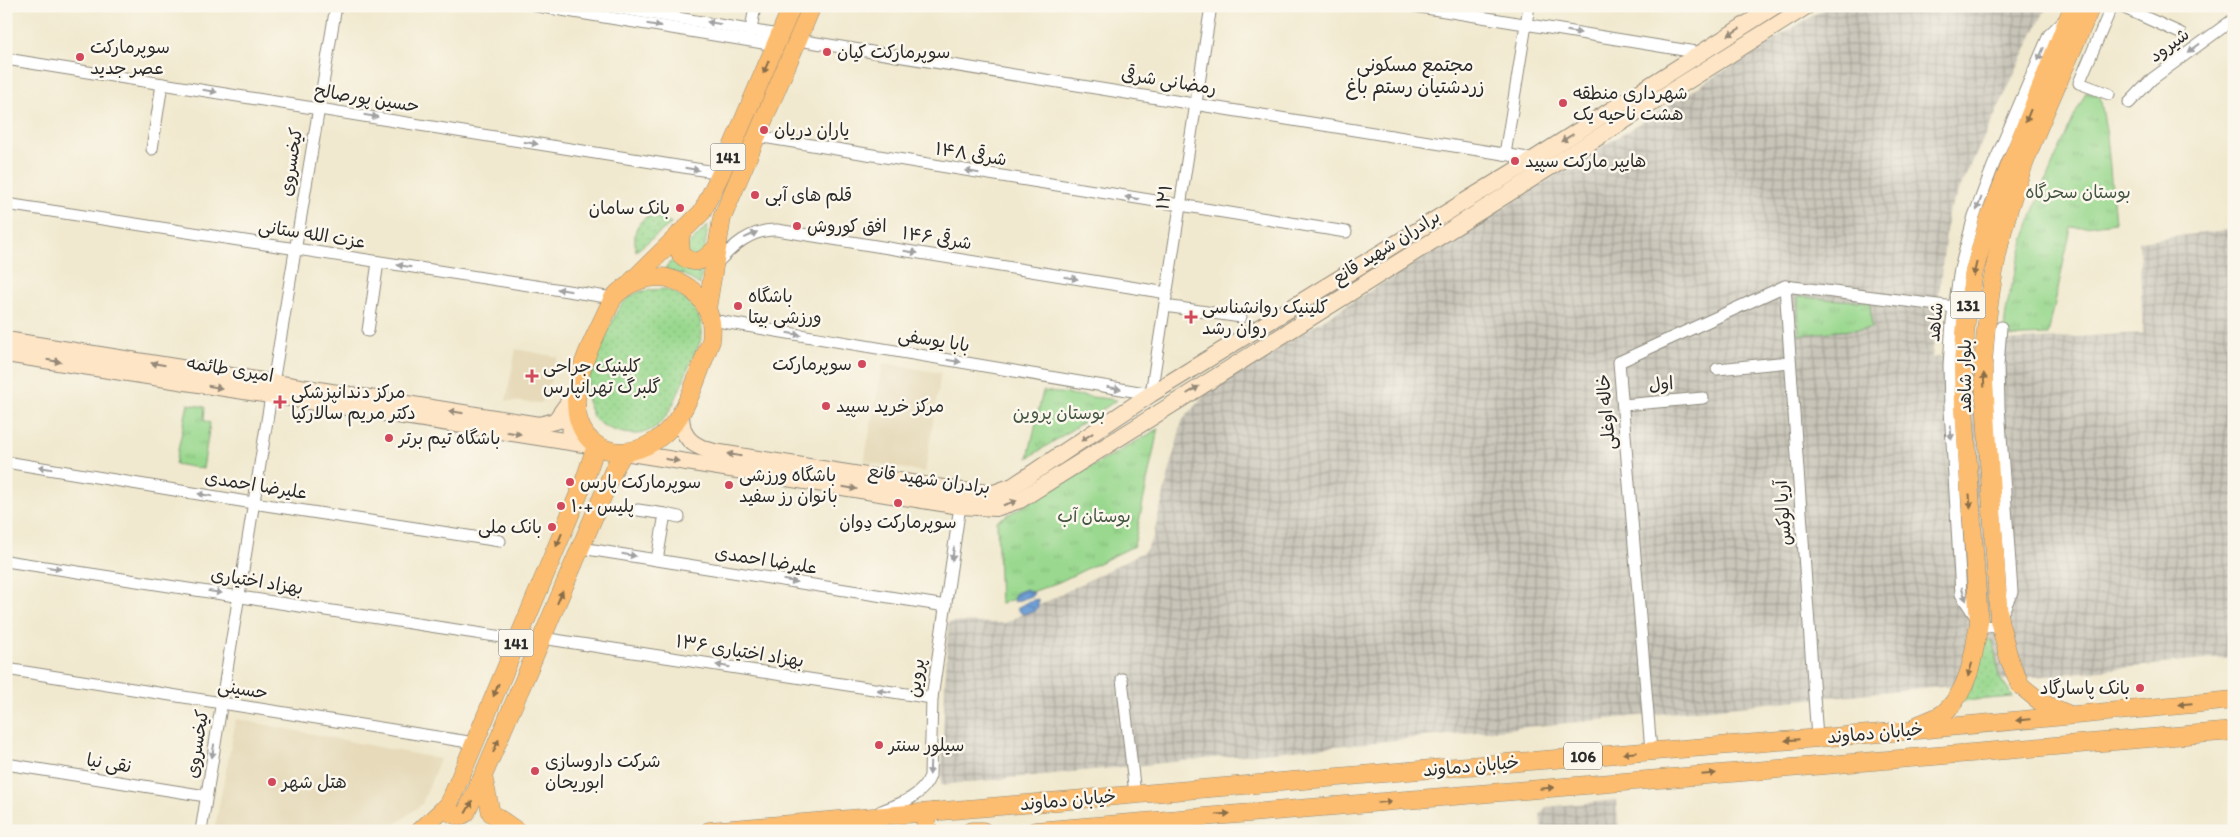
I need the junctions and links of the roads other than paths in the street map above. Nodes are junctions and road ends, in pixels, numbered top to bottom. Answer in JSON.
{"nodes":[{"id":1,"x":336,"y":6,"type":"edge"},
{"id":2,"x":537,"y":6,"type":"edge"},
{"id":3,"x":607,"y":6,"type":"edge"},
{"id":4,"x":754,"y":6,"type":"edge"},
{"id":5,"x":792,"y":6,"type":"edge"},
{"id":6,"x":812,"y":6,"type":"edge"},
{"id":7,"x":1211,"y":6,"type":"edge"},
{"id":8,"x":1414,"y":6,"type":"edge"},
{"id":9,"x":1529,"y":6,"type":"edge"},
{"id":10,"x":1775,"y":6,"type":"edge"},
{"id":11,"x":1807,"y":6,"type":"edge"},
{"id":12,"x":2091,"y":6,"type":"edge"},
{"id":13,"x":2112,"y":6,"type":"edge"},
{"id":14,"x":2120,"y":6,"type":"edge"},
{"id":15,"x":2069,"y":9,"type":"edge"},
{"id":16,"x":2234,"y":20,"type":"edge"},
{"id":17,"x":1526,"y":24,"type":"junction"},
{"id":18,"x":2180,"y":33,"type":"dead end"},
{"id":19,"x":750,"y":35,"type":"junction"},
{"id":20,"x":777,"y":40,"type":"junction"},
{"id":21,"x":798,"y":40,"type":"junction"},
{"id":22,"x":1702,"y":53,"type":"junction"},
{"id":23,"x":6,"y":59,"type":"edge"},
{"id":24,"x":162,"y":84,"type":"junction"},
{"id":25,"x":2109,"y":94,"type":"dead end"},
{"id":26,"x":1196,"y":103,"type":"junction"},
{"id":27,"x":2128,"y":103,"type":"dead end"},
{"id":28,"x":318,"y":108,"type":"junction"},
{"id":29,"x":756,"y":136,"type":"junction"},
{"id":30,"x":152,"y":149,"type":"dead end"},
{"id":31,"x":1505,"y":154,"type":"junction"},
{"id":32,"x":1534,"y":159,"type":"junction"},
{"id":33,"x":721,"y":173,"type":"junction"},
{"id":34,"x":1544,"y":173,"type":"junction"},
{"id":35,"x":6,"y":204,"type":"edge"},
{"id":36,"x":1180,"y":206,"type":"junction"},
{"id":37,"x":1346,"y":232,"type":"dead end"},
{"id":38,"x":680,"y":233,"type":"junction"},
{"id":39,"x":717,"y":247,"type":"junction"},
{"id":40,"x":295,"y":248,"type":"junction"},
{"id":41,"x":378,"y":262,"type":"junction"},
{"id":42,"x":714,"y":267,"type":"junction"},
{"id":43,"x":629,"y":284,"type":"junction"},
{"id":44,"x":1785,"y":286,"type":"junction"},
{"id":45,"x":1167,"y":293,"type":"junction"},
{"id":46,"x":613,"y":298,"type":"junction"},
{"id":47,"x":1165,"y":306,"type":"junction"},
{"id":48,"x":1954,"y":307,"type":"junction"},
{"id":49,"x":709,"y":315,"type":"junction"},
{"id":50,"x":1241,"y":317,"type":"dead end"},
{"id":51,"x":2001,"y":326,"type":"dead end"},
{"id":52,"x":368,"y":331,"type":"dead end"},
{"id":53,"x":6,"y":340,"type":"edge"},
{"id":54,"x":6,"y":354,"type":"edge"},
{"id":55,"x":1790,"y":362,"type":"junction"},
{"id":56,"x":1716,"y":369,"type":"dead end"},
{"id":57,"x":272,"y":389,"type":"junction"},
{"id":58,"x":576,"y":392,"type":"junction"},
{"id":59,"x":1151,"y":394,"type":"junction"},
{"id":60,"x":1703,"y":398,"type":"dead end"},
{"id":61,"x":1623,"y":405,"type":"junction"},
{"id":62,"x":1163,"y":409,"type":"junction"},
{"id":63,"x":681,"y":414,"type":"junction"},
{"id":64,"x":554,"y":421,"type":"junction"},
{"id":65,"x":564,"y":441,"type":"junction"},
{"id":66,"x":596,"y":446,"type":"junction"},
{"id":67,"x":624,"y":452,"type":"junction"},
{"id":68,"x":6,"y":462,"type":"edge"},
{"id":69,"x":254,"y":503,"type":"junction"},
{"id":70,"x":960,"y":506,"type":"junction"},
{"id":71,"x":638,"y":510,"type":"dead end"},
{"id":72,"x":665,"y":514,"type":"junction"},
{"id":73,"x":678,"y":517,"type":"dead end"},
{"id":74,"x":500,"y":541,"type":"dead end"},
{"id":75,"x":581,"y":548,"type":"junction"},
{"id":76,"x":657,"y":560,"type":"junction"},
{"id":77,"x":6,"y":561,"type":"edge"},
{"id":78,"x":238,"y":596,"type":"junction"},
{"id":79,"x":946,"y":606,"type":"junction"},
{"id":80,"x":1999,"y":620,"type":"junction"},
{"id":81,"x":1979,"y":622,"type":"junction"},
{"id":82,"x":502,"y":637,"type":"dead end"},
{"id":83,"x":542,"y":638,"type":"junction"},
{"id":84,"x":6,"y":669,"type":"edge"},
{"id":85,"x":1122,"y":679,"type":"dead end"},
{"id":86,"x":932,"y":698,"type":"junction"},
{"id":87,"x":2234,"y":700,"type":"edge"},
{"id":88,"x":221,"y":703,"type":"junction"},
{"id":89,"x":2071,"y":716,"type":"junction"},
{"id":90,"x":1906,"y":731,"type":"junction"},
{"id":91,"x":2234,"y":731,"type":"edge"},
{"id":92,"x":1817,"y":738,"type":"junction"},
{"id":93,"x":475,"y":743,"type":"junction"},
{"id":94,"x":1652,"y":751,"type":"junction"},
{"id":95,"x":6,"y":764,"type":"edge"},
{"id":96,"x":483,"y":776,"type":"junction"},
{"id":97,"x":1135,"y":794,"type":"junction"},
{"id":98,"x":206,"y":796,"type":"junction"},
{"id":99,"x":449,"y":804,"type":"junction"},
{"id":100,"x":932,"y":812,"type":"junction"},
{"id":101,"x":864,"y":817,"type":"junction"},
{"id":102,"x":201,"y":831,"type":"edge"},
{"id":103,"x":420,"y":831,"type":"edge"},
{"id":104,"x":517,"y":831,"type":"edge"},
{"id":105,"x":709,"y":831,"type":"edge"},
{"id":106,"x":929,"y":831,"type":"edge"},
{"id":107,"x":971,"y":831,"type":"edge"},
{"id":108,"x":983,"y":831,"type":"edge"},
{"id":109,"x":1035,"y":831,"type":"edge"}],
"edges":[{"from":1,"to":28,"type":"street","name":"کیخسروی"},
{"from":2,"to":19,"type":"street","one_way":true},
{"from":19,"to":3,"type":"street","one_way":true},
{"from":4,"to":19,"type":"street"},
{"from":5,"to":20,"type":"main road","number":"141"},
{"from":6,"to":21,"type":"main road","number":"141"},
{"from":7,"to":26,"type":"street","name":"۱۲۱"},
{"from":8,"to":17,"type":"street"},
{"from":9,"to":17,"type":"street"},
{"from":10,"to":22,"type":"main road","name":"برادران شهید قانع","one_way":true},
{"from":11,"to":34,"type":"main road","name":"برادران شهید قانع"},
{"from":80,"to":12,"type":"main road","name":"بلوار شاهد","number":"131","one_way":true},
{"from":13,"to":25,"type":"street"},
{"from":14,"to":18,"type":"street"},
{"from":15,"to":48,"type":"street","name":"شاهد","one_way":true},
{"from":15,"to":81,"type":"main road","name":"بلوار شاهد","number":"131","one_way":true},
{"from":16,"to":27,"type":"street","name":"شیرود","one_way":true},
{"from":17,"to":22,"type":"street","one_way":true},
{"from":17,"to":31,"type":"street"},
{"from":19,"to":20,"type":"street"},
{"from":20,"to":33,"type":"main road","number":"141","one_way":true},
{"from":21,"to":26,"type":"street","name":"رمضانی شرقی"},
{"from":21,"to":29,"type":"main road","number":"141"},
{"from":22,"to":32,"type":"main road","name":"برادران شهید قانع","one_way":true},
{"from":23,"to":24,"type":"street","name":"حسین پورصالح"},
{"from":24,"to":28,"type":"street","name":"حسین پورصالح","one_way":true},
{"from":24,"to":30,"type":"street"},
{"from":26,"to":31,"type":"street","name":"رمضانی شرقی"},
{"from":26,"to":36,"type":"street","name":"۱۲۱"},
{"from":28,"to":33,"type":"street","name":"حسین پورصالح","one_way":true},
{"from":28,"to":40,"type":"street","name":"کیخسروی"},
{"from":36,"to":29,"type":"street","name":"۱۴۸ شرقی","one_way":true},
{"from":29,"to":39,"type":"main road","number":"141"},
{"from":31,"to":32,"type":"street","name":"رمضانی شرقی"},
{"from":32,"to":34,"type":"main road"},
{"from":32,"to":59,"type":"main road","name":"برادران شهید قانع"},
{"from":33,"to":38,"type":"main road","number":"141"},
{"from":62,"to":34,"type":"main road","name":"برادران شهید قانع","one_way":true},
{"from":35,"to":40,"type":"street","name":"عزت الله ستانی"},
{"from":36,"to":37,"type":"street","name":"۱۴۸ شرقی"},
{"from":36,"to":45,"type":"street","name":"۱۲۱"},
{"from":38,"to":39,"type":"main road"},
{"from":38,"to":43,"type":"main road","number":"141"},
{"from":39,"to":42,"type":"main road","number":"141"},
{"from":40,"to":41,"type":"street","name":"عزت الله ستانی"},
{"from":40,"to":57,"type":"street","name":"کیخسروی"},
{"from":46,"to":41,"type":"street","name":"عزت الله ستانی","one_way":true},
{"from":41,"to":52,"type":"street"},
{"from":42,"to":45,"type":"street","name":"۱۴۶ شرقی","one_way":true},
{"from":42,"to":49,"type":"main road","number":"141"},
{"from":43,"to":46,"type":"main road"},
{"from":43,"to":49,"type":"main road"},
{"from":44,"to":48,"type":"street"},
{"from":44,"to":55,"type":"street","name":"آریا لوکس"},
{"from":44,"to":61,"type":"street","name":"خاله اوغلی"},
{"from":45,"to":47,"type":"street","name":"۱۲۱"},
{"from":46,"to":58,"type":"main road"},
{"from":47,"to":50,"type":"street"},
{"from":47,"to":59,"type":"street","name":"۱۲۱"},
{"from":48,"to":81,"type":"street","name":"شاهد","one_way":true},
{"from":49,"to":59,"type":"street","name":"بابا یوسفی","one_way":true},
{"from":49,"to":63,"type":"main road"},
{"from":51,"to":80,"type":"street"},
{"from":57,"to":53,"type":"main road","name":"امیری طائمه","one_way":true},
{"from":54,"to":57,"type":"main road","name":"امیری طائمه","one_way":true},
{"from":55,"to":56,"type":"street"},
{"from":55,"to":92,"type":"street","name":"آریا لوکس"},
{"from":64,"to":57,"type":"main road","name":"امیری طائمه","one_way":true},
{"from":57,"to":65,"type":"main road","name":"امیری طائمه","one_way":true},
{"from":57,"to":69,"type":"street","name":"کیخسروی"},
{"from":58,"to":64,"type":"main road"},
{"from":58,"to":66,"type":"main road"},
{"from":59,"to":62,"type":"street"},
{"from":59,"to":63,"type":"main road","name":"برادران شهید قانع","one_way":true},
{"from":60,"to":61,"type":"street","name":"اول"},
{"from":61,"to":94,"type":"street","name":"خاله اوغلی"},
{"from":70,"to":62,"type":"main road","name":"برادران شهید قانع","one_way":true},
{"from":63,"to":67,"type":"main road"},
{"from":64,"to":65,"type":"main road"},
{"from":65,"to":66,"type":"main road","name":"امیری طائمه"},
{"from":66,"to":67,"type":"main road"},
{"from":66,"to":93,"type":"main road","number":"141","one_way":true},
{"from":67,"to":70,"type":"main road","name":"برادران شهید قانع","one_way":true},
{"from":67,"to":75,"type":"main road","number":"141"},
{"from":69,"to":68,"type":"street","name":"علیرضا احمدی","one_way":true},
{"from":69,"to":74,"type":"street","name":"علیرضا احمدی"},
{"from":69,"to":78,"type":"street","name":"کیخسروی"},
{"from":70,"to":79,"type":"street","name":"پروین","one_way":true},
{"from":71,"to":72,"type":"street"},
{"from":72,"to":73,"type":"street"},
{"from":72,"to":76,"type":"street"},
{"from":75,"to":76,"type":"street","name":"علیرضا احمدی","one_way":true},
{"from":83,"to":75,"type":"main road","number":"141","one_way":true},
{"from":76,"to":79,"type":"street","name":"علیرضا احمدی","one_way":true},
{"from":77,"to":78,"type":"street","name":"بهزاد اختیاری","one_way":true},
{"from":78,"to":82,"type":"street","name":"بهزاد اختیاری"},
{"from":78,"to":88,"type":"street","name":"کیخسروی"},
{"from":79,"to":86,"type":"street","name":"پروین"},
{"from":80,"to":81,"type":"street"},
{"from":80,"to":89,"type":"main road","name":"بلوار شاهد","number":"131"},
{"from":81,"to":90,"type":"main road","name":"بلوار شاهد","number":"131","one_way":true},
{"from":86,"to":83,"type":"street","name":"بهزاد اختیاری ۱۳۶","one_way":true},
{"from":96,"to":83,"type":"main road","number":"141","one_way":true},
{"from":84,"to":88,"type":"street","name":"حسینی"},
{"from":85,"to":97,"type":"street"},
{"from":86,"to":101,"type":"street","name":"پروین","one_way":true},
{"from":87,"to":89,"type":"main road","name":"خیابان دماوند","number":"106","one_way":true},
{"from":88,"to":93,"type":"street","name":"حسینی"},
{"from":88,"to":98,"type":"street","name":"کیخسروی","one_way":true},
{"from":89,"to":90,"type":"main road","name":"خیابان دماوند","number":"106","one_way":true},
{"from":90,"to":92,"type":"main road","name":"خیابان دماوند","number":"106"},
{"from":109,"to":91,"type":"main road","name":"خیابان دماوند","number":"106","one_way":true},
{"from":92,"to":94,"type":"main road","name":"خیابان دماوند","number":"106","one_way":true},
{"from":93,"to":99,"type":"main road","number":"141"},
{"from":94,"to":97,"type":"main road","name":"خیابان دماوند","number":"106","one_way":true},
{"from":95,"to":98,"type":"street","name":"نقی نیا"},
{"from":99,"to":96,"type":"main road","one_way":true},
{"from":96,"to":104,"type":"main road"},
{"from":97,"to":100,"type":"main road","name":"خیابان دماوند","number":"106"},
{"from":98,"to":102,"type":"street","name":"کیخسروی"},
{"from":99,"to":103,"type":"main road","number":"141"},
{"from":100,"to":101,"type":"main road","name":"خیابان دماوند","number":"106"},
{"from":100,"to":106,"type":"main road"},
{"from":101,"to":105,"type":"main road","name":"خیابان دماوند","number":"106"},
{"from":107,"to":108,"type":"main road"}]}
